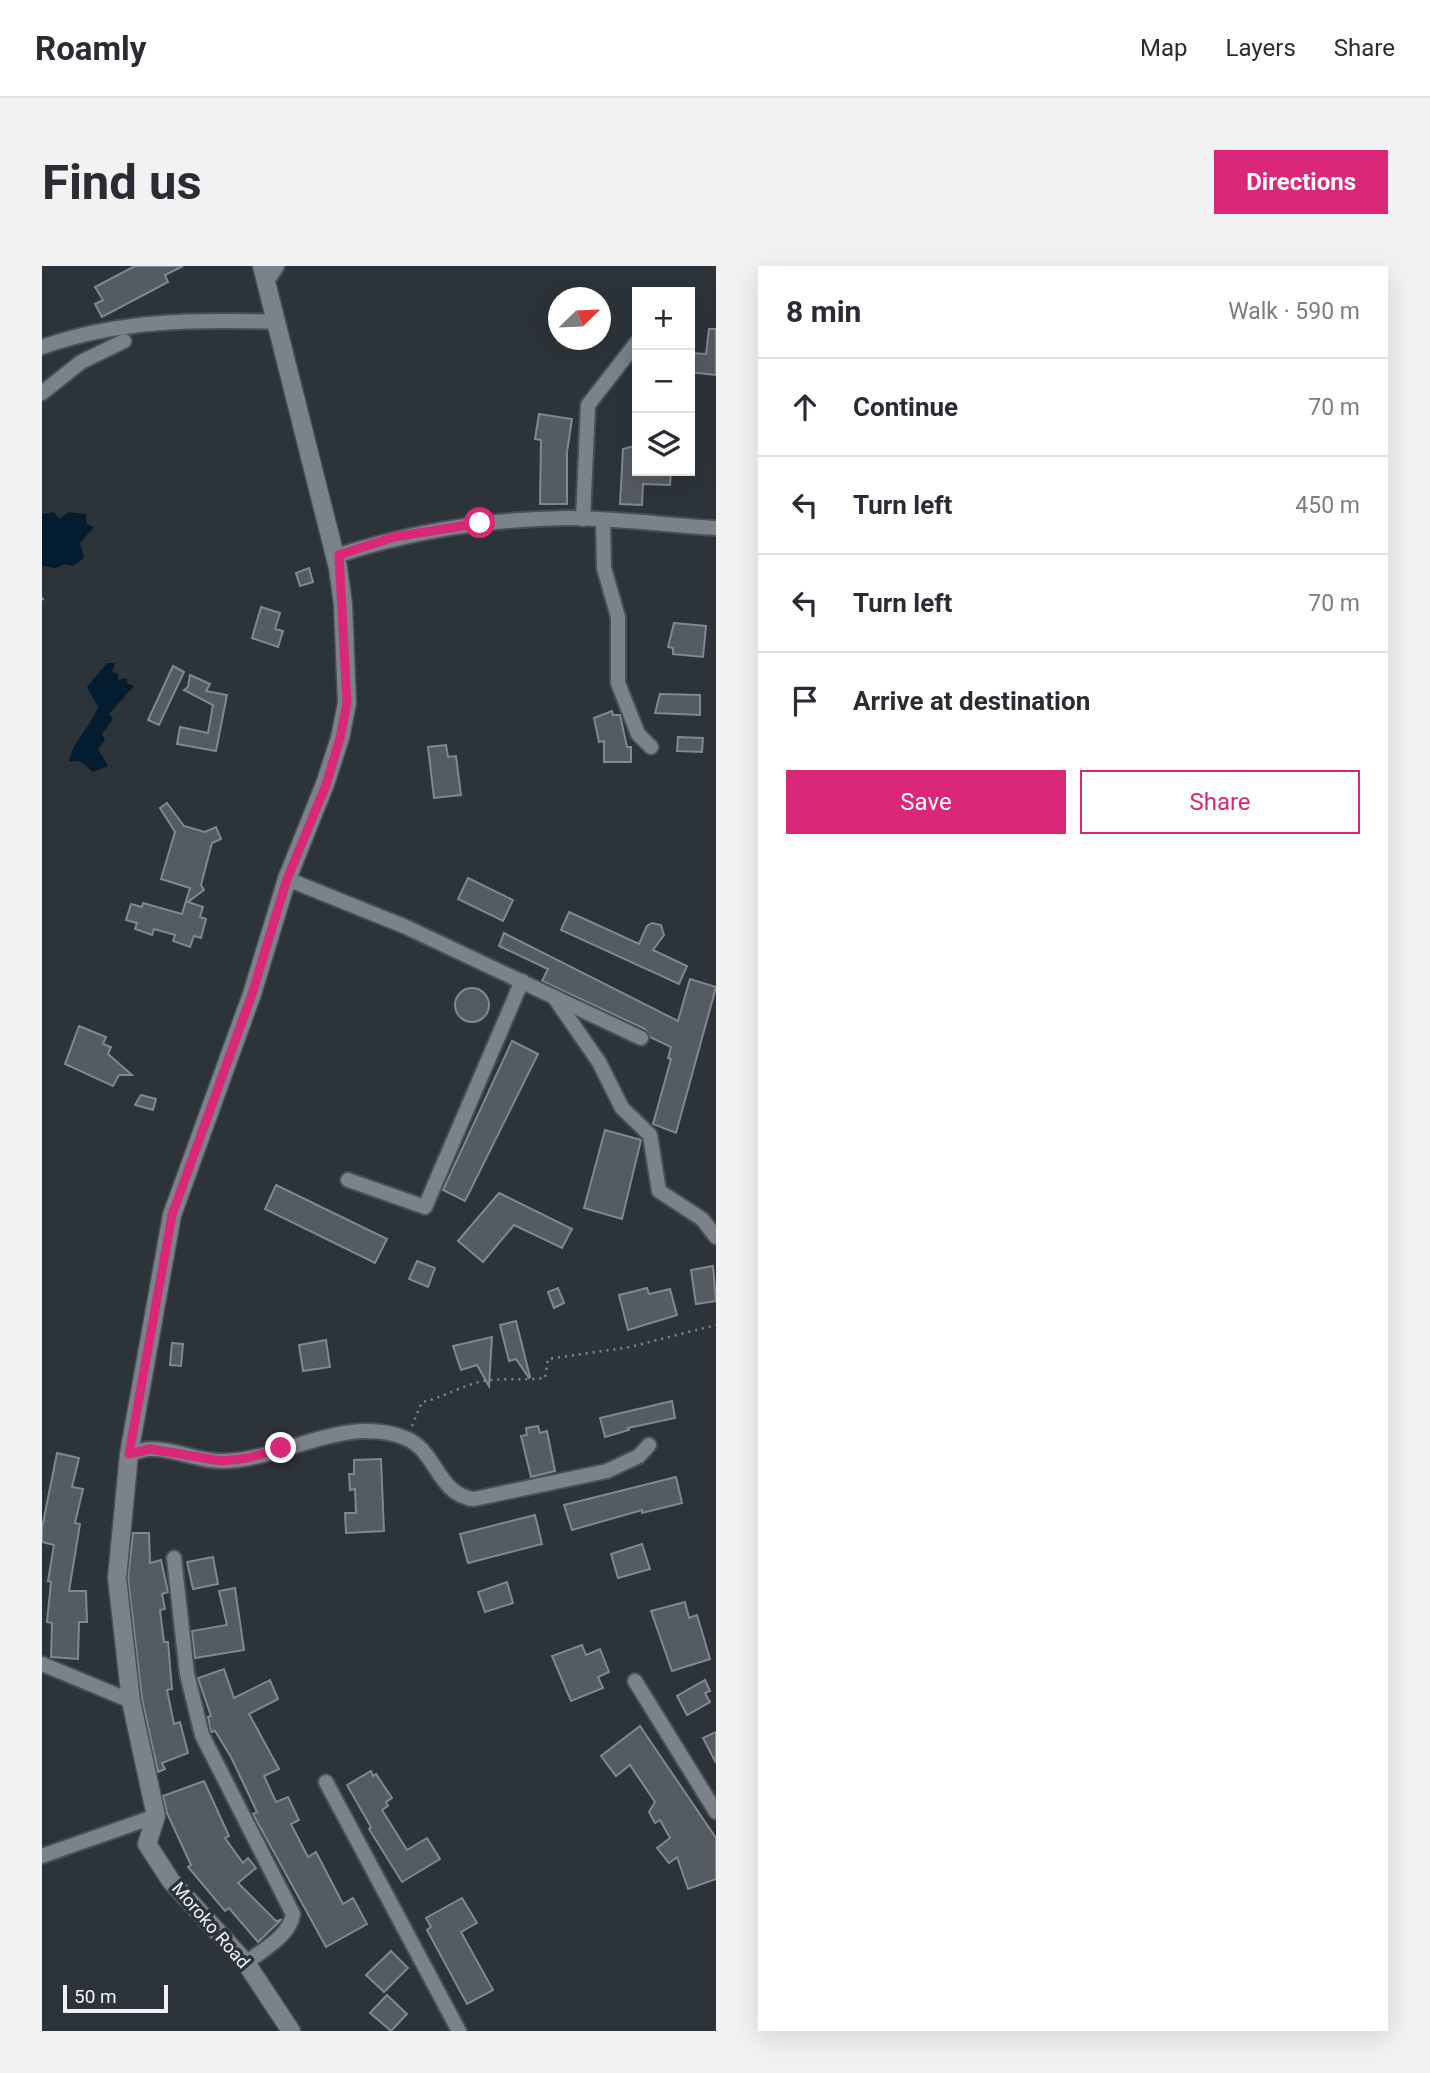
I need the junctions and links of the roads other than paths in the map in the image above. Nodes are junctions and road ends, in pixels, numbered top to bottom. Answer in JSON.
{"nodes":[{"id":1,"x":277,"y":266,"type":"edge"},
{"id":2,"x":264,"y":274,"type":"edge"},
{"id":3,"x":276,"y":322,"type":"junction"},
{"id":4,"x":124,"y":341,"type":"dead end"},
{"id":5,"x":42,"y":347,"type":"edge"},
{"id":6,"x":632,"y":348,"type":"edge"},
{"id":7,"x":42,"y":393,"type":"edge"},
{"id":8,"x":583,"y":519,"type":"junction"},
{"id":9,"x":603,"y":521,"type":"junction"},
{"id":10,"x":716,"y":528,"type":"edge"},
{"id":11,"x":338,"y":568,"type":"junction"},
{"id":12,"x":651,"y":747,"type":"dead end"},
{"id":13,"x":287,"y":879,"type":"junction"},
{"id":14,"x":522,"y":981,"type":"junction"},
{"id":15,"x":553,"y":995,"type":"junction"},
{"id":16,"x":641,"y":1038,"type":"dead end"},
{"id":17,"x":348,"y":1180,"type":"dead end"},
{"id":18,"x":716,"y":1237,"type":"edge"},
{"id":19,"x":649,"y":1445,"type":"dead end"},
{"id":20,"x":129,"y":1454,"type":"junction"},
{"id":21,"x":174,"y":1558,"type":"dead end"},
{"id":22,"x":42,"y":1664,"type":"edge"},
{"id":23,"x":635,"y":1681,"type":"dead end"},
{"id":24,"x":131,"y":1701,"type":"junction"},
{"id":25,"x":326,"y":1782,"type":"dead end"},
{"id":26,"x":716,"y":1812,"type":"edge"},
{"id":27,"x":156,"y":1816,"type":"junction"},
{"id":28,"x":42,"y":1856,"type":"edge"},
{"id":29,"x":246,"y":1963,"type":"junction"},
{"id":30,"x":291,"y":2031,"type":"edge"},
{"id":31,"x":459,"y":2031,"type":"edge"}],
"edges":[{"from":1,"to":2,"type":"street"},
{"from":2,"to":3,"type":"street"},
{"from":3,"to":5,"type":"street"},
{"from":3,"to":11,"type":"street"},
{"from":4,"to":7,"type":"street"},
{"from":6,"to":8,"type":"street"},
{"from":8,"to":9,"type":"street"},
{"from":8,"to":11,"type":"street"},
{"from":9,"to":10,"type":"street"},
{"from":9,"to":12,"type":"street"},
{"from":11,"to":13,"type":"street"},
{"from":13,"to":14,"type":"street"},
{"from":13,"to":20,"type":"street"},
{"from":14,"to":15,"type":"street"},
{"from":14,"to":17,"type":"street"},
{"from":15,"to":16,"type":"street"},
{"from":15,"to":18,"type":"street"},
{"from":19,"to":20,"type":"street"},
{"from":20,"to":24,"type":"street"},
{"from":21,"to":29,"type":"street"},
{"from":22,"to":24,"type":"street"},
{"from":23,"to":26,"type":"street"},
{"from":24,"to":27,"type":"street"},
{"from":25,"to":31,"type":"street"},
{"from":27,"to":28,"type":"street"},
{"from":27,"to":29,"type":"street","name":"Moroko Road"},
{"from":29,"to":30,"type":"street","name":"Moroko Road"}]}
